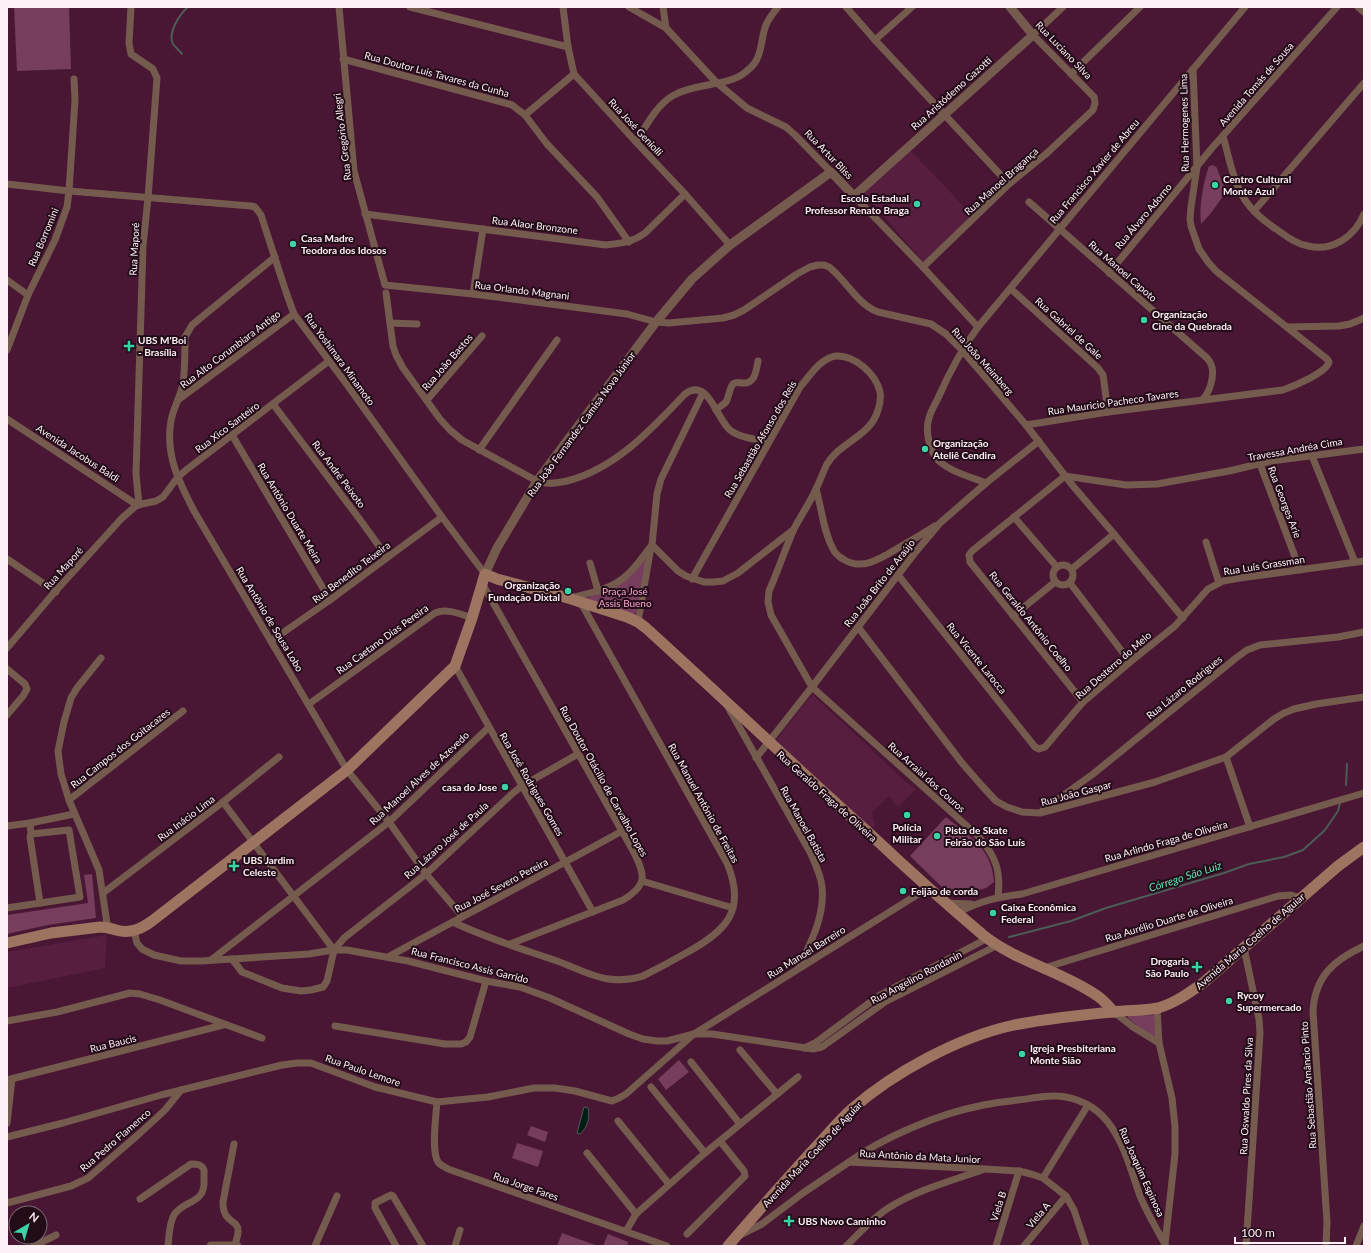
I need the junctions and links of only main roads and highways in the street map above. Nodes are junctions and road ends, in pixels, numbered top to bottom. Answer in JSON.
{"nodes":[{"id":1,"x":484,"y":578,"type":"joint"},
{"id":2,"x":1364,"y":847,"type":"edge"},
{"id":3,"x":110,"y":930,"type":"junction"},
{"id":4,"x":7,"y":943,"type":"edge"},
{"id":5,"x":7,"y":949,"type":"edge"},
{"id":6,"x":1114,"y":1012,"type":"junction"},
{"id":7,"x":731,"y":1242,"type":"edge"}],
"edges":[{"from":1,"to":3,"type":"main road","name":"Rua João Fernandez Camisa Nova Júnior"},
{"from":1,"to":6,"type":"main road","name":"Rua Geraldo Fraga de Oliveira"},
{"from":2,"to":6,"type":"main road","name":"Avenida Maria Coelho de Aguiar"},
{"from":3,"to":4,"type":"main road"},
{"from":3,"to":5,"type":"main road"},
{"from":6,"to":7,"type":"main road","name":"Avenida Maria Coelho de Aguiar"}]}
